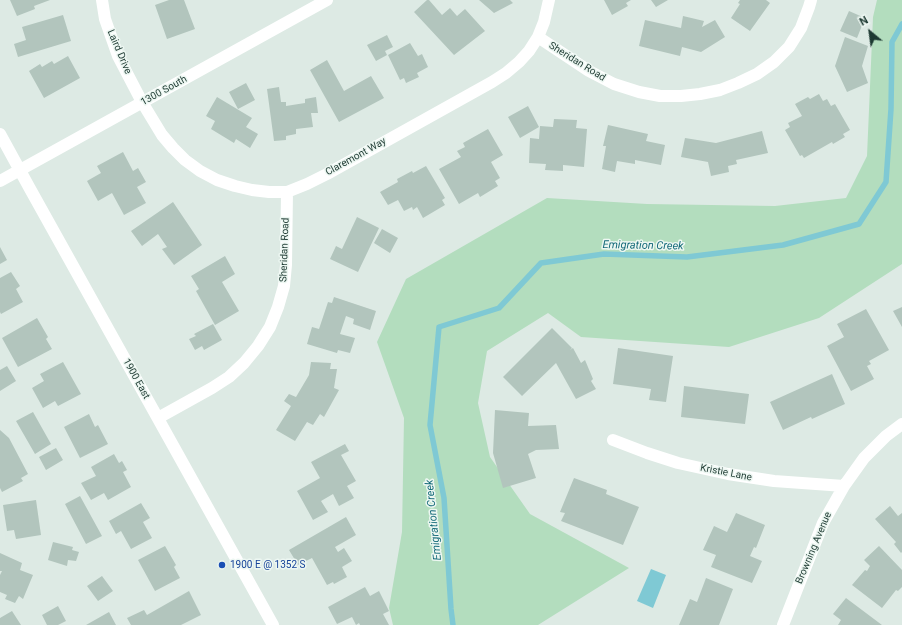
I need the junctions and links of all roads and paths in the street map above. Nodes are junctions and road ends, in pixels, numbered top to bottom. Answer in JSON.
{"nodes":[{"id":1,"x":102,"y":0,"type":"edge"},
{"id":2,"x":327,"y":0,"type":"edge"},
{"id":3,"x":549,"y":0,"type":"edge"},
{"id":4,"x":811,"y":0,"type":"edge"},
{"id":5,"x":538,"y":37,"type":"junction"},
{"id":6,"x":142,"y":102,"type":"junction"},
{"id":7,"x":0,"y":134,"type":"edge"},
{"id":8,"x":20,"y":170,"type":"junction"},
{"id":9,"x":0,"y":181,"type":"edge"},
{"id":10,"x":287,"y":192,"type":"junction"},
{"id":11,"x":158,"y":418,"type":"junction"},
{"id":12,"x":902,"y":424,"type":"edge"},
{"id":13,"x":613,"y":440,"type":"dead end"},
{"id":14,"x":844,"y":486,"type":"junction"},
{"id":15,"x":273,"y":625,"type":"edge"},
{"id":16,"x":783,"y":625,"type":"edge"}],
"edges":[{"from":1,"to":6,"type":"street","name":"Laird Drive"},
{"from":2,"to":6,"type":"street","name":"1300 South"},
{"from":3,"to":5,"type":"street","name":"Claremont Way"},
{"from":4,"to":5,"type":"street","name":"Sheridan Road"},
{"from":5,"to":10,"type":"street","name":"Claremont Way"},
{"from":6,"to":8,"type":"street","name":"1300 South"},
{"from":6,"to":10,"type":"street","name":"Claremont Way"},
{"from":7,"to":8,"type":"street","name":"1900 East"},
{"from":8,"to":9,"type":"street","name":"1300 South"},
{"from":8,"to":11,"type":"street","name":"1900 East"},
{"from":10,"to":11,"type":"street","name":"Sheridan Road"},
{"from":11,"to":15,"type":"street","name":"1900 East"},
{"from":12,"to":14,"type":"street","name":"Browning Avenue"},
{"from":13,"to":14,"type":"street","name":"Kristie Lane"},
{"from":14,"to":16,"type":"street","name":"Browning Avenue"}]}
